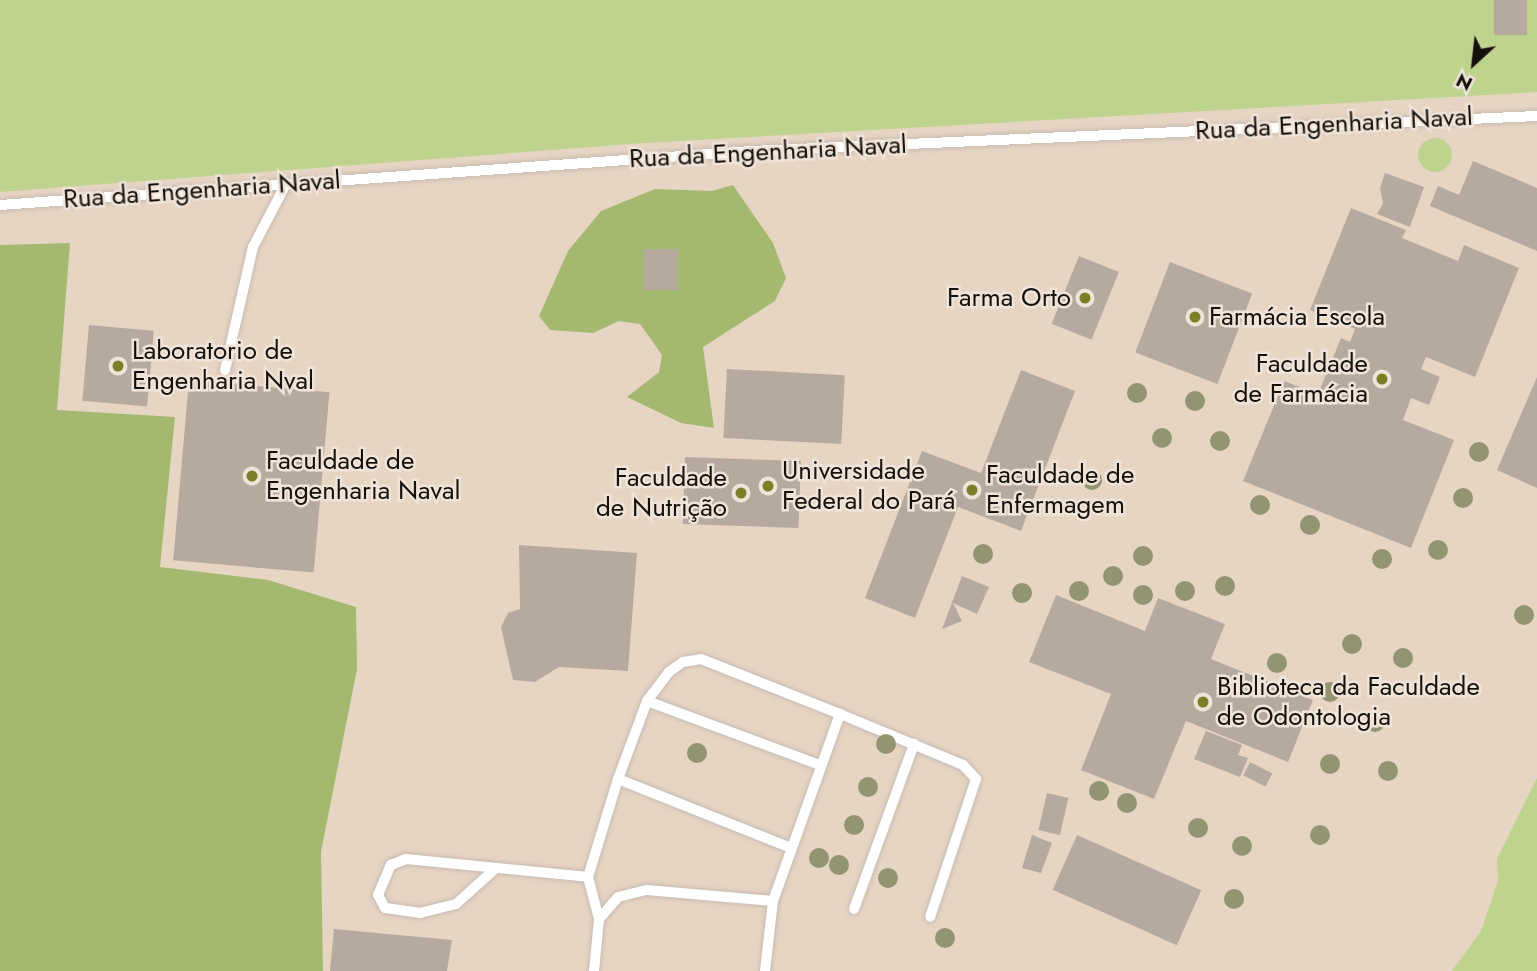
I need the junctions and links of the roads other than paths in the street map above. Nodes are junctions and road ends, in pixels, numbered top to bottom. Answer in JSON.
{"nodes":[{"id":1,"x":1537,"y":116,"type":"edge"},
{"id":2,"x":286,"y":184,"type":"junction"},
{"id":3,"x":0,"y":205,"type":"edge"},
{"id":4,"x":225,"y":370,"type":"dead end"},
{"id":5,"x":647,"y":701,"type":"junction"},
{"id":6,"x":840,"y":715,"type":"junction"},
{"id":7,"x":914,"y":744,"type":"junction"},
{"id":8,"x":820,"y":765,"type":"junction"},
{"id":9,"x":618,"y":779,"type":"junction"},
{"id":10,"x":791,"y":848,"type":"junction"},
{"id":11,"x":496,"y":868,"type":"junction"},
{"id":12,"x":588,"y":877,"type":"junction"},
{"id":13,"x":773,"y":901,"type":"junction"},
{"id":14,"x":854,"y":909,"type":"dead end"},
{"id":15,"x":930,"y":917,"type":"dead end"},
{"id":16,"x":599,"y":919,"type":"junction"},
{"id":17,"x":594,"y":971,"type":"edge"},
{"id":18,"x":765,"y":971,"type":"edge"}],
"edges":[{"from":1,"to":2,"type":"lane","name":"Rua da Engenharia Naval"},
{"from":2,"to":3,"type":"lane","name":"Rua da Engenharia Naval"},
{"from":2,"to":4,"type":"lane"},
{"from":5,"to":6,"type":"lane"},
{"from":5,"to":8,"type":"lane"},
{"from":5,"to":9,"type":"lane"},
{"from":6,"to":7,"type":"lane"},
{"from":6,"to":8,"type":"lane"},
{"from":7,"to":14,"type":"lane"},
{"from":7,"to":15,"type":"lane"},
{"from":8,"to":10,"type":"lane"},
{"from":9,"to":10,"type":"lane"},
{"from":9,"to":12,"type":"lane"},
{"from":10,"to":13,"type":"lane"},
{"from":11,"to":11,"type":"lane"},
{"from":11,"to":12,"type":"lane"},
{"from":12,"to":16,"type":"lane"},
{"from":13,"to":16,"type":"lane"},
{"from":13,"to":18,"type":"lane"},
{"from":16,"to":17,"type":"lane"}]}
